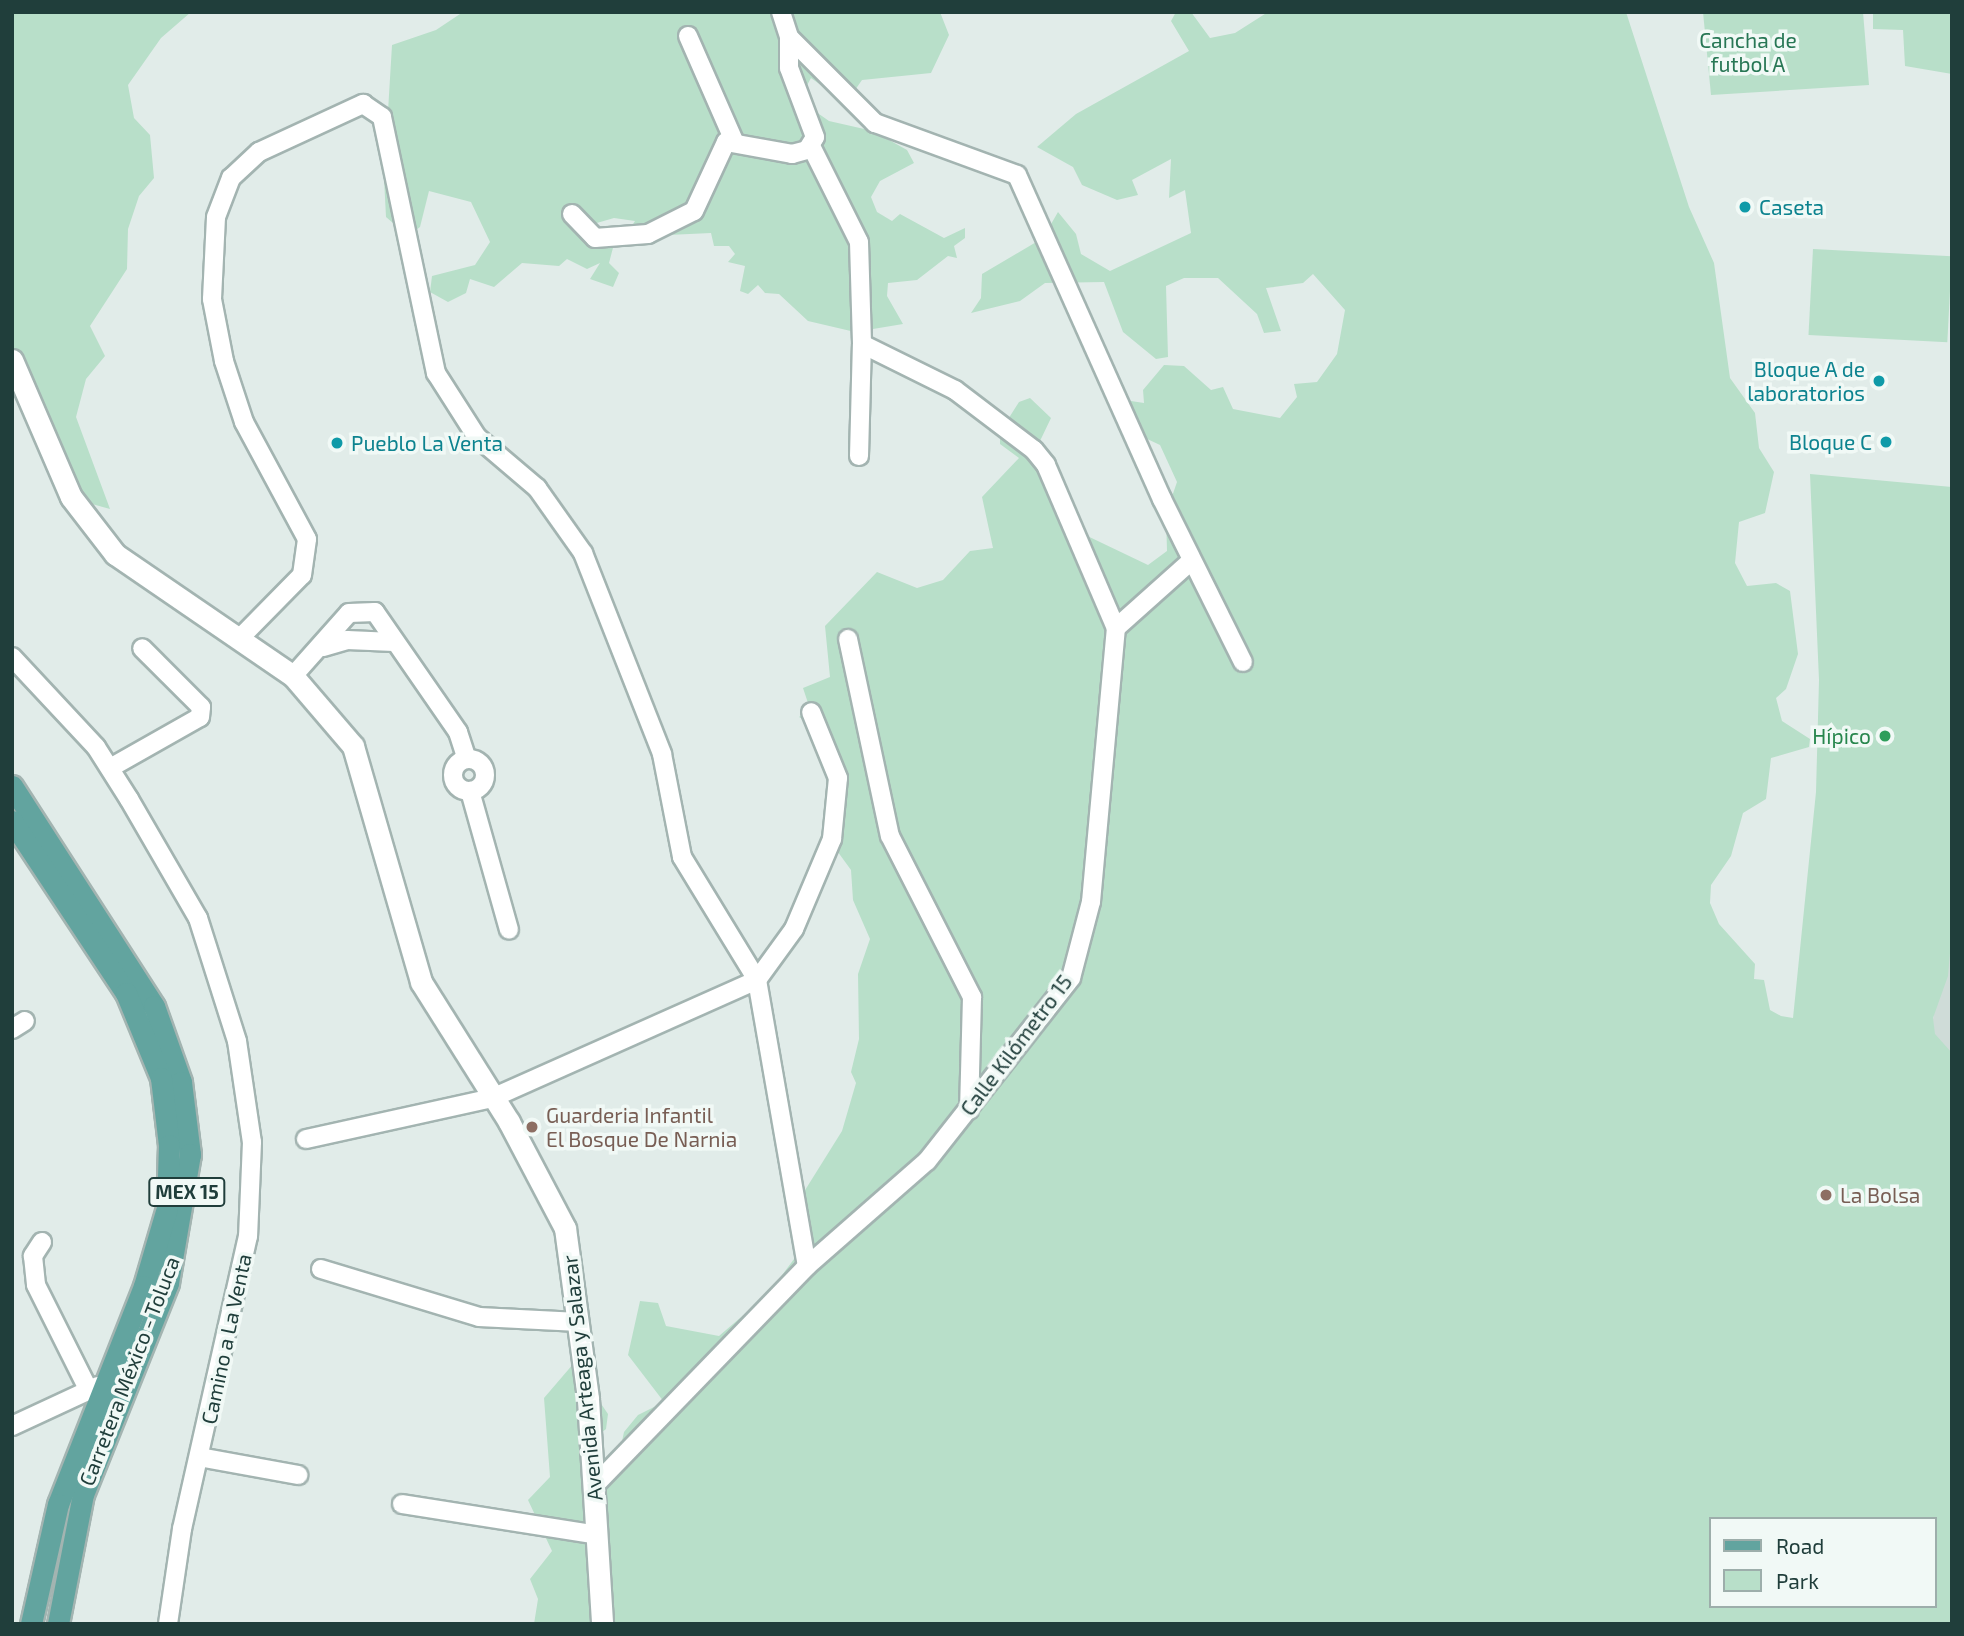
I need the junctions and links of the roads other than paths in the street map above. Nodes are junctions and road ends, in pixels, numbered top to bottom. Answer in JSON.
{"nodes":[{"id":1,"x":781,"y":12,"type":"edge"},
{"id":2,"x":688,"y":36,"type":"dead end"},
{"id":3,"x":789,"y":37,"type":"junction"},
{"id":4,"x":734,"y":141,"type":"junction"},
{"id":5,"x":811,"y":146,"type":"junction"},
{"id":6,"x":572,"y":214,"type":"dead end"},
{"id":7,"x":862,"y":344,"type":"junction"},
{"id":8,"x":12,"y":360,"type":"edge"},
{"id":9,"x":859,"y":456,"type":"dead end"},
{"id":10,"x":1191,"y":561,"type":"junction"},
{"id":11,"x":1116,"y":628,"type":"junction"},
{"id":12,"x":240,"y":638,"type":"junction"},
{"id":13,"x":848,"y":639,"type":"dead end"},
{"id":14,"x":394,"y":642,"type":"junction"},
{"id":15,"x":323,"y":647,"type":"junction"},
{"id":16,"x":142,"y":648,"type":"dead end"},
{"id":17,"x":12,"y":657,"type":"edge"},
{"id":18,"x":1243,"y":662,"type":"dead end"},
{"id":19,"x":293,"y":676,"type":"junction"},
{"id":20,"x":811,"y":712,"type":"dead end"},
{"id":21,"x":110,"y":768,"type":"junction"},
{"id":22,"x":12,"y":786,"type":"edge"},
{"id":23,"x":12,"y":821,"type":"edge"},
{"id":24,"x":509,"y":930,"type":"dead end"},
{"id":25,"x":757,"y":980,"type":"junction"},
{"id":26,"x":492,"y":1098,"type":"junction"},
{"id":27,"x":969,"y":1110,"type":"junction"},
{"id":28,"x":306,"y":1139,"type":"dead end"},
{"id":29,"x":42,"y":1242,"type":"dead end"},
{"id":30,"x":807,"y":1266,"type":"junction"},
{"id":31,"x":321,"y":1269,"type":"dead end"},
{"id":32,"x":579,"y":1322,"type":"junction"},
{"id":33,"x":97,"y":1387,"type":"junction"},
{"id":34,"x":12,"y":1426,"type":"edge"},
{"id":35,"x":199,"y":1457,"type":"junction"},
{"id":36,"x":298,"y":1475,"type":"dead end"},
{"id":37,"x":594,"y":1486,"type":"junction"},
{"id":38,"x":402,"y":1504,"type":"dead end"},
{"id":39,"x":597,"y":1535,"type":"junction"},
{"id":40,"x":31,"y":1624,"type":"edge"},
{"id":41,"x":58,"y":1624,"type":"edge"},
{"id":42,"x":168,"y":1624,"type":"edge"},
{"id":43,"x":602,"y":1624,"type":"edge"}],
"edges":[{"from":1,"to":3,"type":"street"},
{"from":2,"to":4,"type":"street"},
{"from":3,"to":5,"type":"street"},
{"from":3,"to":10,"type":"street"},
{"from":4,"to":5,"type":"street"},
{"from":4,"to":6,"type":"street"},
{"from":5,"to":7,"type":"street"},
{"from":7,"to":9,"type":"street"},
{"from":7,"to":11,"type":"street"},
{"from":8,"to":12,"type":"street","name":"Avenida Arteaga y Salazar"},
{"from":10,"to":11,"type":"street"},
{"from":10,"to":18,"type":"street"},
{"from":11,"to":27,"type":"street","name":"Calle Kilómetro 15"},
{"from":12,"to":19,"type":"street","name":"Avenida Arteaga y Salazar"},
{"from":12,"to":25,"type":"street"},
{"from":13,"to":27,"type":"street"},
{"from":14,"to":15,"type":"street"},
{"from":14,"to":15,"type":"street"},
{"from":14,"to":24,"type":"street"},
{"from":15,"to":19,"type":"street"},
{"from":16,"to":21,"type":"street"},
{"from":17,"to":21,"type":"street","name":"Camino a La Venta"},
{"from":19,"to":26,"type":"street","name":"Avenida Arteaga y Salazar"},
{"from":20,"to":25,"type":"street"},
{"from":21,"to":35,"type":"street","name":"Camino a La Venta"},
{"from":22,"to":41,"type":"main road","name":"Carretera México - Toluca","number":"MEX 15"},
{"from":23,"to":33,"type":"main road","name":"Carretera México - Toluca","number":"MEX 15"},
{"from":25,"to":26,"type":"street"},
{"from":25,"to":30,"type":"street"},
{"from":26,"to":28,"type":"street"},
{"from":26,"to":32,"type":"street","name":"Avenida Arteaga y Salazar"},
{"from":27,"to":30,"type":"street","name":"Calle Kilómetro 15"},
{"from":29,"to":33,"type":"street"},
{"from":30,"to":37,"type":"street","name":"Calle Kilómetro 15"},
{"from":31,"to":32,"type":"street"},
{"from":32,"to":37,"type":"street","name":"Avenida Arteaga y Salazar"},
{"from":33,"to":34,"type":"street"},
{"from":33,"to":40,"type":"main road","name":"Carretera México - Toluca","number":"MEX 15"},
{"from":35,"to":36,"type":"street"},
{"from":35,"to":42,"type":"street","name":"Camino a La Venta"},
{"from":37,"to":39,"type":"street","name":"Avenida Arteaga y Salazar"},
{"from":38,"to":39,"type":"street"},
{"from":39,"to":43,"type":"street","name":"Avenida Arteaga y Salazar"}]}
